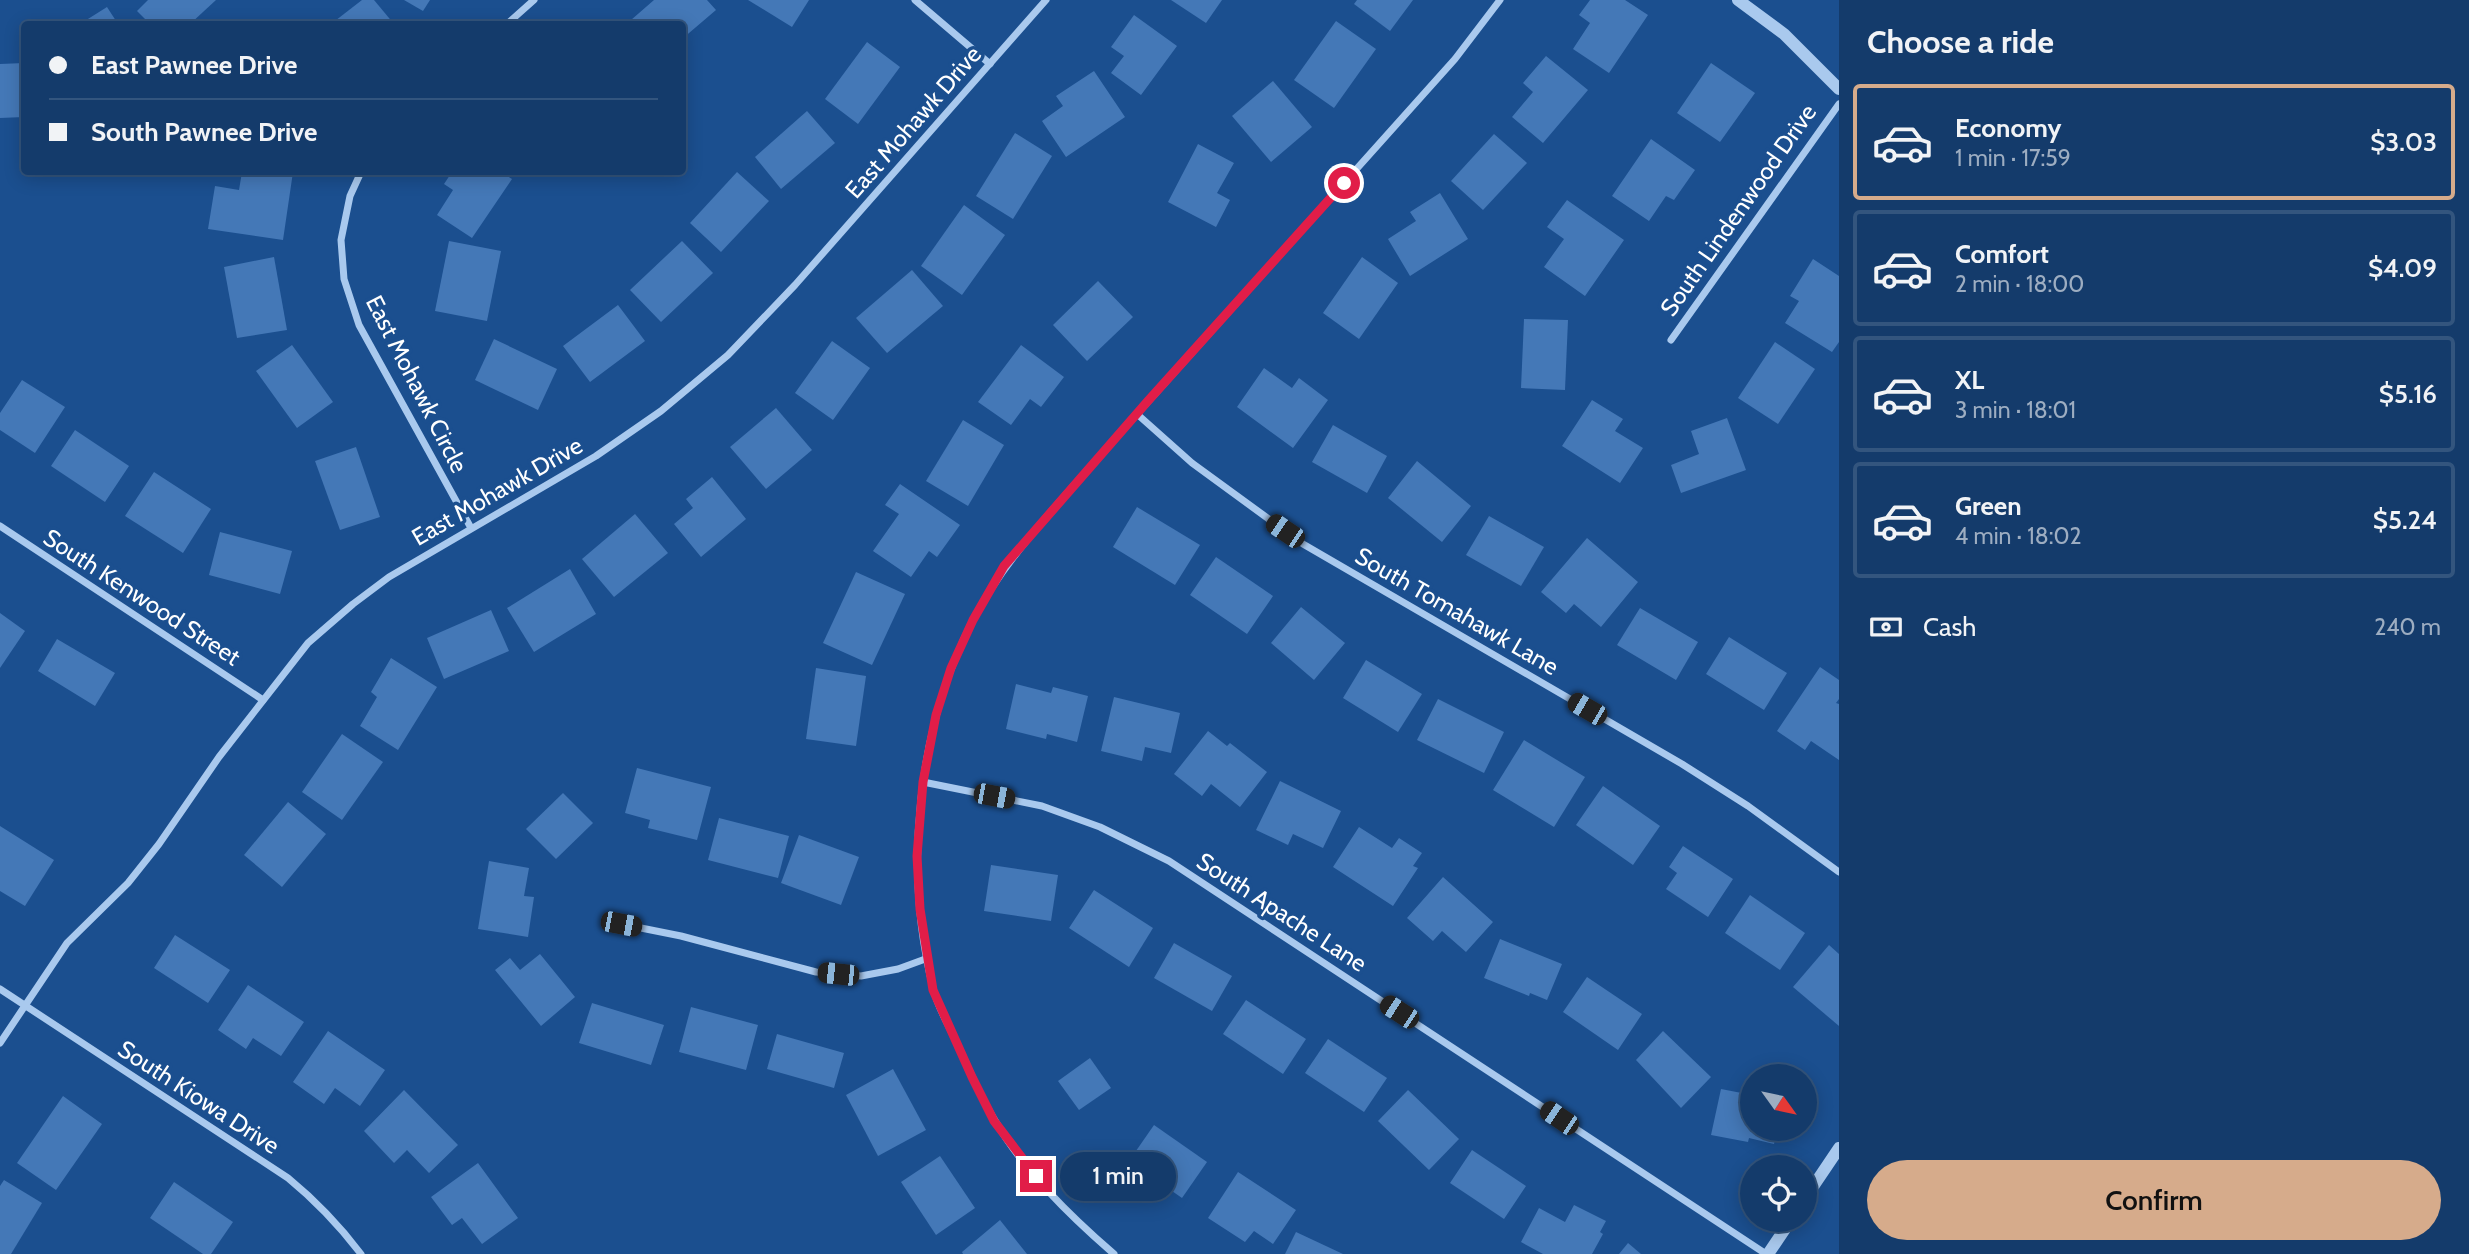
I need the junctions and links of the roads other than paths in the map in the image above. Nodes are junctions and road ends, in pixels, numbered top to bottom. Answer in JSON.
{"nodes":[{"id":1,"x":534,"y":0,"type":"edge"},
{"id":2,"x":915,"y":0,"type":"edge"},
{"id":3,"x":1046,"y":0,"type":"edge"},
{"id":4,"x":1500,"y":0,"type":"edge"},
{"id":5,"x":1738,"y":0,"type":"edge"},
{"id":6,"x":510,"y":21,"type":"edge"},
{"id":7,"x":990,"y":64,"type":"junction"},
{"id":8,"x":1839,"y":89,"type":"edge"},
{"id":9,"x":1839,"y":104,"type":"edge"},
{"id":10,"x":360,"y":175,"type":"edge"},
{"id":11,"x":1671,"y":340,"type":"dead end"},
{"id":12,"x":1137,"y":414,"type":"junction"},
{"id":13,"x":0,"y":526,"type":"edge"},
{"id":14,"x":471,"y":528,"type":"junction"},
{"id":15,"x":264,"y":700,"type":"junction"},
{"id":16,"x":923,"y":782,"type":"junction"},
{"id":17,"x":1839,"y":872,"type":"edge"},
{"id":18,"x":621,"y":924,"type":"dead end"},
{"id":19,"x":928,"y":958,"type":"junction"},
{"id":20,"x":0,"y":989,"type":"edge"},
{"id":21,"x":24,"y":1005,"type":"junction"},
{"id":22,"x":0,"y":1043,"type":"edge"},
{"id":23,"x":1839,"y":1148,"type":"edge"},
{"id":24,"x":1817,"y":1181,"type":"edge"},
{"id":25,"x":1783,"y":1232,"type":"edge"},
{"id":26,"x":361,"y":1254,"type":"edge"},
{"id":27,"x":1114,"y":1254,"type":"edge"},
{"id":28,"x":1767,"y":1254,"type":"edge"}],
"edges":[{"from":1,"to":6,"type":"street"},
{"from":2,"to":7,"type":"street"},
{"from":3,"to":7,"type":"street","name":"East Mohawk Drive"},
{"from":4,"to":12,"type":"street"},
{"from":5,"to":8,"type":"street","name":"South Lindenwood Drive"},
{"from":7,"to":14,"type":"street","name":"East Mohawk Drive"},
{"from":9,"to":11,"type":"street","name":"South Lindenwood Drive"},
{"from":10,"to":14,"type":"street","name":"East Mohawk Circle"},
{"from":12,"to":16,"type":"street"},
{"from":12,"to":17,"type":"street","name":"South Tomahawk Lane"},
{"from":13,"to":15,"type":"street","name":"South Kenwood Street"},
{"from":14,"to":15,"type":"street","name":"East Mohawk Drive"},
{"from":15,"to":21,"type":"street","name":"East Mohawk Drive"},
{"from":16,"to":19,"type":"street"},
{"from":16,"to":28,"type":"street","name":"South Apache Lane"},
{"from":18,"to":19,"type":"street"},
{"from":19,"to":27,"type":"street"},
{"from":20,"to":21,"type":"street","name":"South Kiowa Drive"},
{"from":21,"to":22,"type":"street","name":"East Mohawk Drive"},
{"from":21,"to":26,"type":"street","name":"South Kiowa Drive"},
{"from":23,"to":24,"type":"street"},
{"from":25,"to":28,"type":"street"}]}
